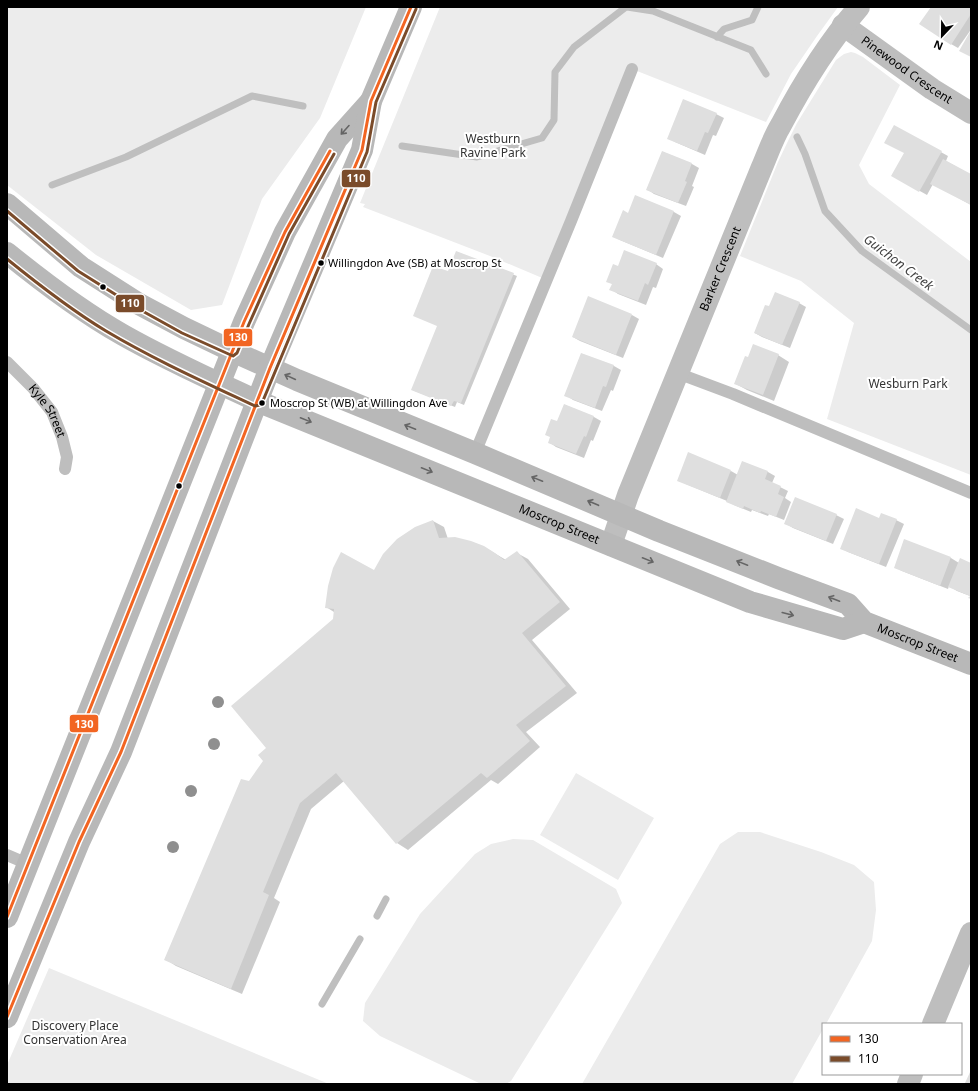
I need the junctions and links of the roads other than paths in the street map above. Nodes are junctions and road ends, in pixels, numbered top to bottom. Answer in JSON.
{"nodes":[{"id":1,"x":412,"y":7,"type":"edge"},
{"id":2,"x":859,"y":7,"type":"edge"},
{"id":3,"x":843,"y":25,"type":"junction"},
{"id":4,"x":632,"y":69,"type":"dead end"},
{"id":5,"x":371,"y":101,"type":"junction"},
{"id":6,"x":971,"y":113,"type":"edge"},
{"id":7,"x":7,"y":204,"type":"edge"},
{"id":8,"x":7,"y":253,"type":"edge"},
{"id":9,"x":232,"y":351,"type":"junction"},
{"id":10,"x":7,"y":362,"type":"edge"},
{"id":11,"x":270,"y":368,"type":"junction"},
{"id":12,"x":677,"y":373,"type":"junction"},
{"id":13,"x":219,"y":383,"type":"junction"},
{"id":14,"x":257,"y":400,"type":"junction"},
{"id":15,"x":475,"y":453,"type":"junction"},
{"id":16,"x":65,"y":469,"type":"dead end"},
{"id":17,"x":971,"y":493,"type":"edge"},
{"id":18,"x":622,"y":515,"type":"junction"},
{"id":19,"x":611,"y":545,"type":"junction"},
{"id":20,"x":864,"y":622,"type":"junction"},
{"id":21,"x":971,"y":664,"type":"edge"},
{"id":22,"x":7,"y":855,"type":"edge"},
{"id":23,"x":28,"y":864,"type":"junction"},
{"id":24,"x":7,"y":917,"type":"edge"},
{"id":25,"x":971,"y":933,"type":"edge"},
{"id":26,"x":7,"y":1017,"type":"edge"},
{"id":27,"x":933,"y":1023,"type":"edge"}],
"edges":[{"from":1,"to":5,"type":"main road"},
{"from":2,"to":3,"type":"street","name":"Barker Crescent"},
{"from":3,"to":6,"type":"street","name":"Pinewood Crescent"},
{"from":3,"to":12,"type":"street","name":"Barker Crescent"},
{"from":4,"to":15,"type":"lane"},
{"from":5,"to":9,"type":"main road","one_way":true},
{"from":5,"to":11,"type":"main road"},
{"from":7,"to":9,"type":"main road","name":"Moscrop Street"},
{"from":8,"to":13,"type":"main road","name":"Moscrop Street"},
{"from":9,"to":11,"type":"main road","name":"Moscrop Street"},
{"from":9,"to":13,"type":"main road"},
{"from":10,"to":16,"type":"lane","name":"Kyle Street"},
{"from":11,"to":14,"type":"main road"},
{"from":15,"to":11,"type":"main road","name":"Moscrop Street","one_way":true},
{"from":12,"to":17,"type":"lane"},
{"from":12,"to":18,"type":"street","name":"Barker Crescent"},
{"from":13,"to":14,"type":"main road","name":"Moscrop Street"},
{"from":13,"to":23,"type":"main road"},
{"from":14,"to":19,"type":"main road","name":"Moscrop Street","one_way":true},
{"from":14,"to":26,"type":"main road"},
{"from":18,"to":15,"type":"main road","name":"Moscrop Street","one_way":true},
{"from":18,"to":19,"type":"street","name":"Barker Crescent"},
{"from":20,"to":18,"type":"main road","name":"Moscrop Street","one_way":true},
{"from":19,"to":20,"type":"main road","name":"Moscrop Street","one_way":true},
{"from":20,"to":21,"type":"main road","name":"Moscrop Street"},
{"from":22,"to":23,"type":"lane"},
{"from":23,"to":24,"type":"main road"},
{"from":25,"to":27,"type":"street"}]}
